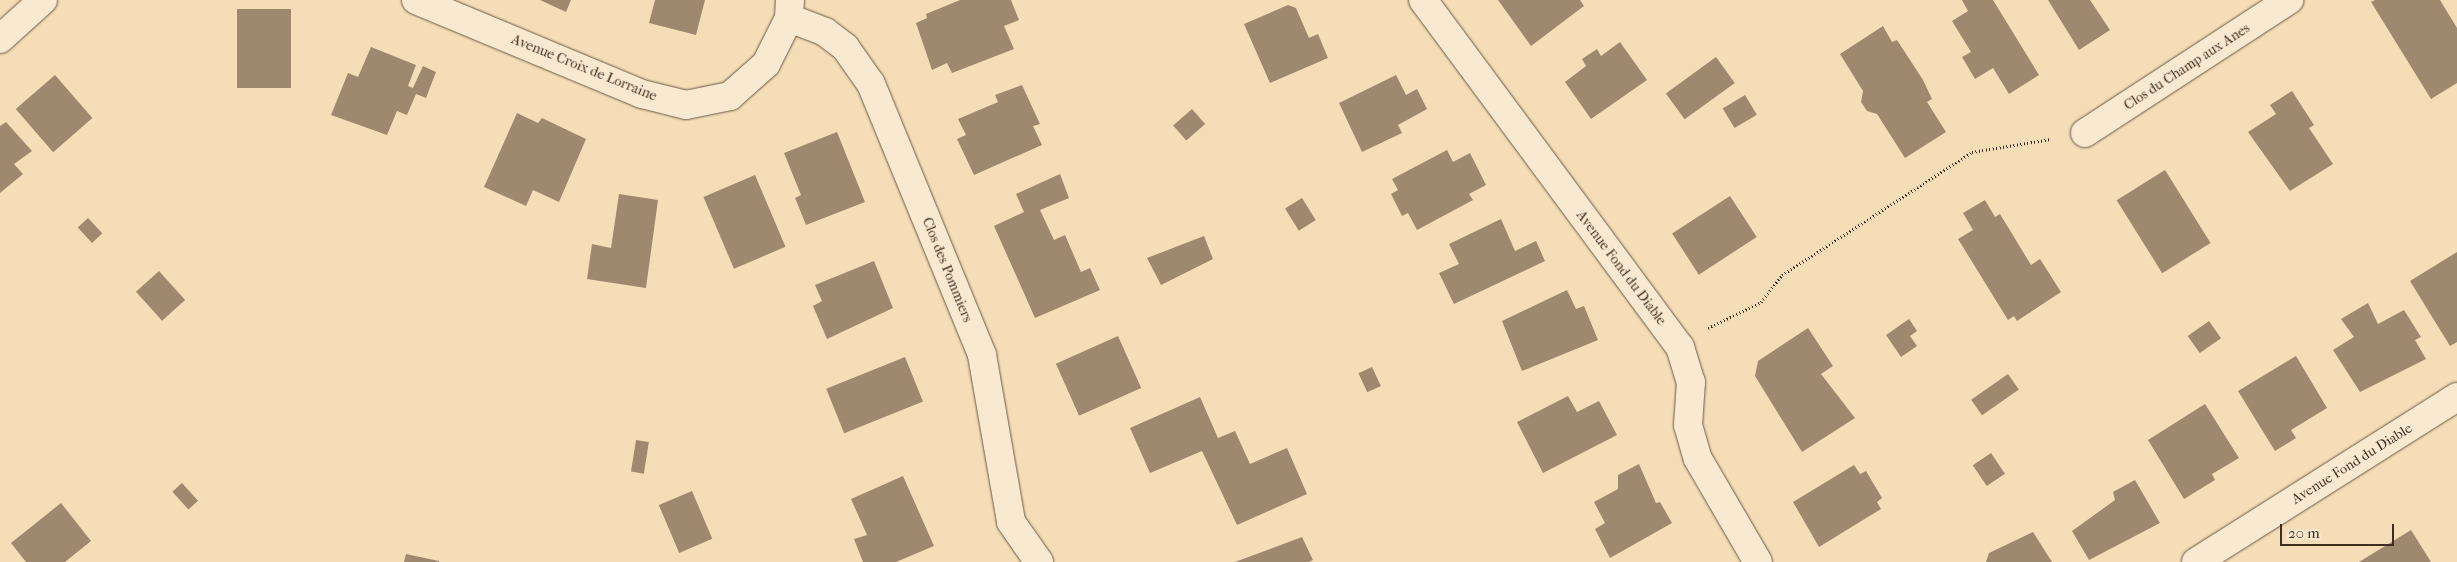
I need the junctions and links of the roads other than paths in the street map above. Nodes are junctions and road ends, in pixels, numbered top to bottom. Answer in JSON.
{"nodes":[{"id":1,"x":43,"y":0,"type":"edge"},
{"id":2,"x":416,"y":0,"type":"edge"},
{"id":3,"x":1423,"y":0,"type":"edge"},
{"id":4,"x":2289,"y":0,"type":"edge"},
{"id":5,"x":789,"y":9,"type":"edge"},
{"id":6,"x":0,"y":39,"type":"edge"},
{"id":7,"x":2085,"y":133,"type":"road end"},
{"id":8,"x":2457,"y":397,"type":"edge"},
{"id":9,"x":1039,"y":562,"type":"edge"},
{"id":10,"x":1758,"y":562,"type":"edge"},
{"id":11,"x":2196,"y":562,"type":"edge"}],
"edges":[{"from":1,"to":6,"type":"street"},
{"from":2,"to":5,"type":"street","name":"Avenue Croix de Lorraine"},
{"from":3,"to":10,"type":"street","name":"Avenue Fond du Diable"},
{"from":4,"to":7,"type":"street","name":"Clos du Champ aux Anes"},
{"from":5,"to":9,"type":"street","name":"Clos des Pommiers"},
{"from":8,"to":11,"type":"street","name":"Avenue Fond du Diable"}]}
